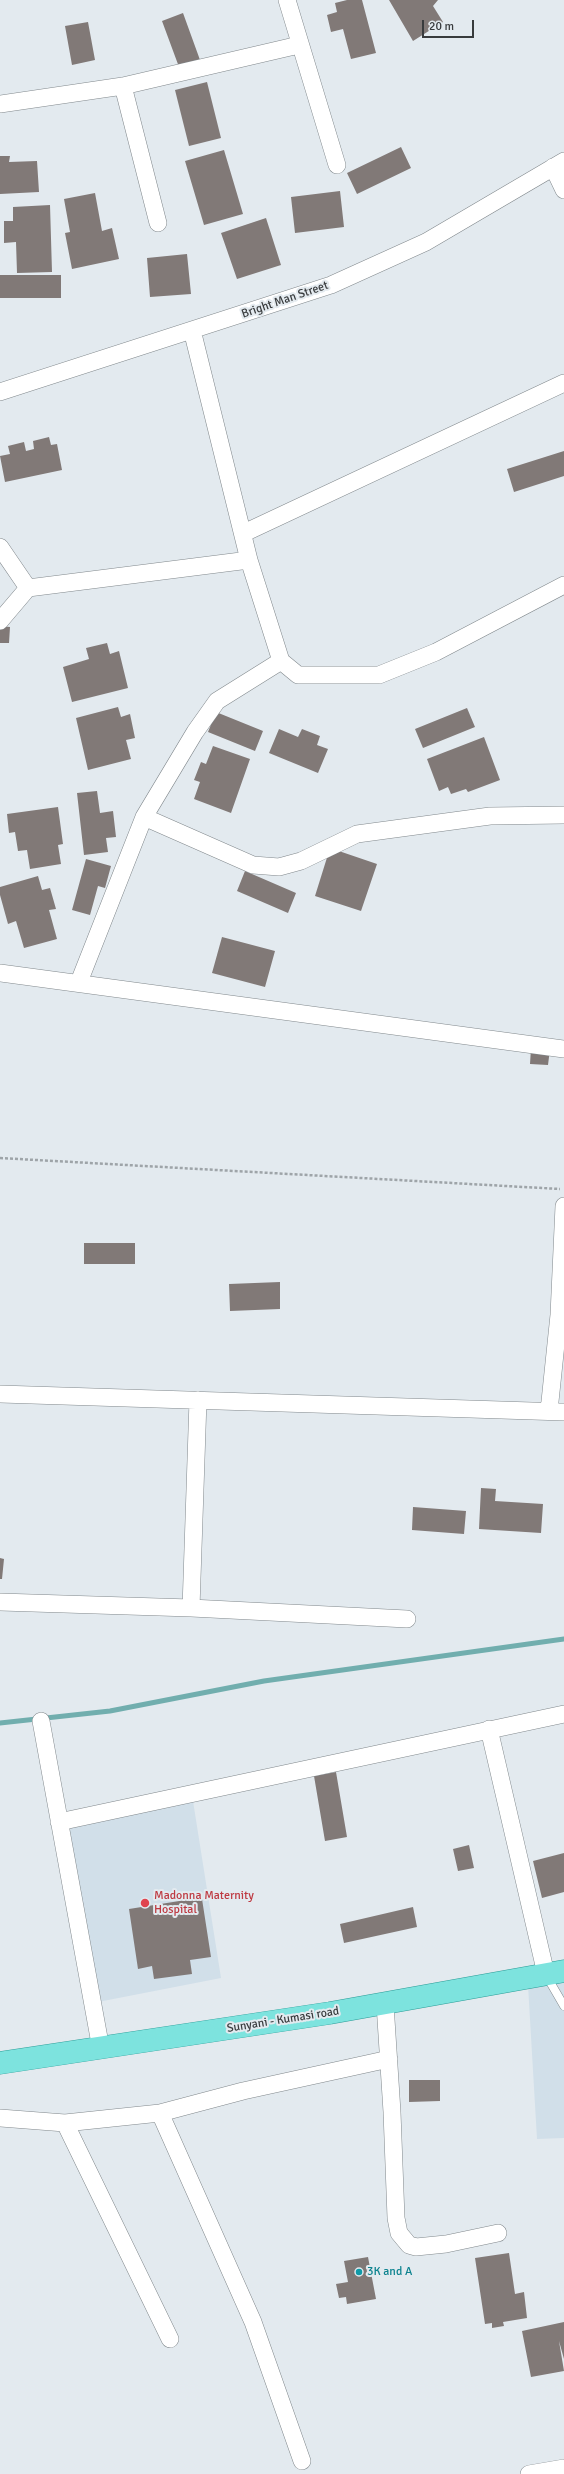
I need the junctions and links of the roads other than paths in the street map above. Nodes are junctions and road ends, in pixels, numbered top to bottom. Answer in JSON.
{"nodes":[{"id":1,"x":287,"y":0,"type":"edge"},
{"id":2,"x":299,"y":45,"type":"junction"},
{"id":3,"x":123,"y":86,"type":"junction"},
{"id":4,"x":0,"y":104,"type":"edge"},
{"id":5,"x":558,"y":164,"type":"edge"},
{"id":6,"x":337,"y":165,"type":"dead end"},
{"id":7,"x":564,"y":190,"type":"edge"},
{"id":8,"x":158,"y":223,"type":"dead end"},
{"id":9,"x":192,"y":330,"type":"junction"},
{"id":10,"x":564,"y":384,"type":"edge"},
{"id":11,"x":0,"y":392,"type":"edge"},
{"id":12,"x":244,"y":534,"type":"junction"},
{"id":13,"x":0,"y":547,"type":"edge"},
{"id":14,"x":249,"y":560,"type":"junction"},
{"id":15,"x":564,"y":585,"type":"edge"},
{"id":16,"x":28,"y":588,"type":"junction"},
{"id":17,"x":0,"y":621,"type":"edge"},
{"id":18,"x":281,"y":661,"type":"junction"},
{"id":19,"x":564,"y":815,"type":"edge"},
{"id":20,"x":144,"y":817,"type":"junction"},
{"id":21,"x":0,"y":973,"type":"edge"},
{"id":22,"x":79,"y":982,"type":"junction"},
{"id":23,"x":564,"y":1049,"type":"edge"},
{"id":24,"x":564,"y":1206,"type":"edge"},
{"id":25,"x":0,"y":1394,"type":"edge"},
{"id":26,"x":198,"y":1400,"type":"junction"},
{"id":27,"x":556,"y":1411,"type":"edge"},
{"id":28,"x":0,"y":1602,"type":"edge"},
{"id":29,"x":191,"y":1608,"type":"junction"},
{"id":30,"x":407,"y":1619,"type":"dead end"},
{"id":31,"x":564,"y":1714,"type":"edge"},
{"id":32,"x":40,"y":1721,"type":"dead end"},
{"id":33,"x":489,"y":1729,"type":"junction"},
{"id":34,"x":59,"y":1822,"type":"junction"},
{"id":35,"x":555,"y":1972,"type":"edge"},
{"id":36,"x":384,"y":2004,"type":"junction"},
{"id":37,"x":564,"y":2006,"type":"edge"},
{"id":38,"x":101,"y":2049,"type":"junction"},
{"id":39,"x":389,"y":2059,"type":"junction"},
{"id":40,"x":0,"y":2062,"type":"edge"},
{"id":41,"x":160,"y":2113,"type":"junction"},
{"id":42,"x":0,"y":2118,"type":"edge"},
{"id":43,"x":65,"y":2122,"type":"junction"},
{"id":44,"x":498,"y":2233,"type":"dead end"},
{"id":45,"x":170,"y":2339,"type":"dead end"},
{"id":46,"x":302,"y":2461,"type":"dead end"},
{"id":47,"x":564,"y":2468,"type":"edge"},
{"id":48,"x":529,"y":2474,"type":"edge"}],
"edges":[{"from":1,"to":2,"type":"street"},
{"from":2,"to":3,"type":"street"},
{"from":2,"to":6,"type":"street"},
{"from":3,"to":4,"type":"street"},
{"from":3,"to":8,"type":"street"},
{"from":5,"to":7,"type":"street"},
{"from":5,"to":9,"type":"street","name":"Bright Man Street"},
{"from":9,"to":11,"type":"street","name":"Bright Man Street"},
{"from":9,"to":12,"type":"street"},
{"from":10,"to":12,"type":"street"},
{"from":12,"to":14,"type":"street"},
{"from":13,"to":16,"type":"street"},
{"from":14,"to":16,"type":"street"},
{"from":14,"to":18,"type":"street"},
{"from":15,"to":18,"type":"street"},
{"from":16,"to":17,"type":"street"},
{"from":18,"to":20,"type":"street"},
{"from":19,"to":20,"type":"street"},
{"from":20,"to":22,"type":"street"},
{"from":21,"to":22,"type":"street"},
{"from":22,"to":23,"type":"street"},
{"from":24,"to":27,"type":"street"},
{"from":25,"to":26,"type":"street"},
{"from":26,"to":27,"type":"street"},
{"from":26,"to":29,"type":"street"},
{"from":28,"to":29,"type":"street"},
{"from":29,"to":30,"type":"street"},
{"from":31,"to":33,"type":"street"},
{"from":32,"to":34,"type":"street"},
{"from":33,"to":34,"type":"street"},
{"from":33,"to":35,"type":"street"},
{"from":34,"to":38,"type":"street"},
{"from":35,"to":36,"type":"main road","name":"Sunyani - Kumasi road"},
{"from":35,"to":37,"type":"lane"},
{"from":36,"to":38,"type":"main road","name":"Sunyani - Kumasi road"},
{"from":36,"to":39,"type":"street"},
{"from":38,"to":40,"type":"main road","name":"Sunyani - Kumasi road"},
{"from":39,"to":41,"type":"street"},
{"from":39,"to":44,"type":"street"},
{"from":41,"to":43,"type":"street"},
{"from":41,"to":46,"type":"street"},
{"from":42,"to":43,"type":"street"},
{"from":43,"to":45,"type":"street"},
{"from":47,"to":48,"type":"street"}]}
